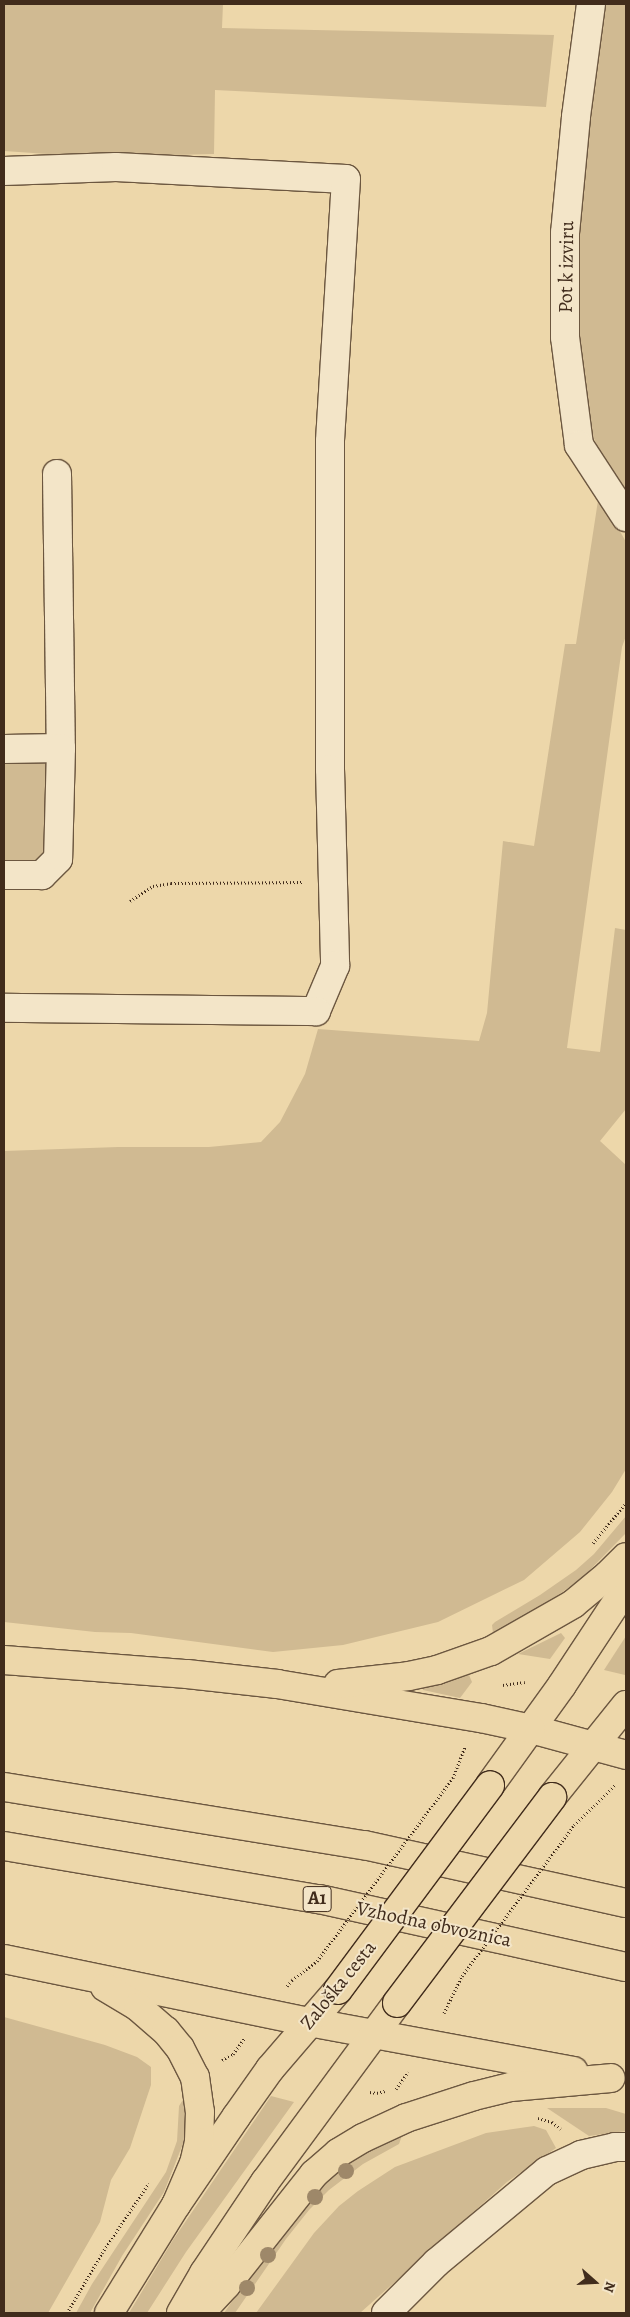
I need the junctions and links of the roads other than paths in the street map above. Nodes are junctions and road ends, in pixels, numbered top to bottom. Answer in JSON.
{"nodes":[{"id":1,"x":590,"y":4,"type":"edge"},
{"id":2,"x":4,"y":171,"type":"edge"},
{"id":3,"x":56,"y":474,"type":"dead end"},
{"id":4,"x":626,"y":517,"type":"edge"},
{"id":5,"x":61,"y":748,"type":"junction"},
{"id":6,"x":4,"y":749,"type":"edge"},
{"id":7,"x":4,"y":875,"type":"edge"},
{"id":8,"x":4,"y":1008,"type":"edge"},
{"id":9,"x":626,"y":1557,"type":"edge"},
{"id":10,"x":626,"y":1588,"type":"edge"},
{"id":11,"x":4,"y":1660,"type":"edge"},
{"id":12,"x":277,"y":1684,"type":"junction"},
{"id":13,"x":626,"y":1705,"type":"edge"},
{"id":14,"x":531,"y":1729,"type":"junction"},
{"id":15,"x":593,"y":1747,"type":"junction"},
{"id":16,"x":624,"y":1768,"type":"edge"},
{"id":17,"x":4,"y":1787,"type":"edge"},
{"id":18,"x":4,"y":1846,"type":"edge"},
{"id":19,"x":626,"y":1904,"type":"edge"},
{"id":20,"x":4,"y":1959,"type":"edge"},
{"id":21,"x":626,"y":1967,"type":"edge"},
{"id":22,"x":74,"y":1972,"type":"junction"},
{"id":23,"x":309,"y":2022,"type":"junction"},
{"id":24,"x":374,"y":2034,"type":"junction"},
{"id":25,"x":619,"y":2080,"type":"edge"},
{"id":26,"x":626,"y":2148,"type":"edge"},
{"id":27,"x":176,"y":2205,"type":"junction"},
{"id":28,"x":109,"y":2313,"type":"edge"},
{"id":29,"x":181,"y":2313,"type":"edge"},
{"id":30,"x":200,"y":2313,"type":"edge"},
{"id":31,"x":386,"y":2313,"type":"edge"}],
"edges":[{"from":1,"to":4,"type":"street","name":"Pot k izviru"},
{"from":2,"to":8,"type":"street"},
{"from":3,"to":5,"type":"street"},
{"from":5,"to":6,"type":"street"},
{"from":5,"to":7,"type":"street"},
{"from":9,"to":12,"type":"main road"},
{"from":10,"to":14,"type":"main road","name":"Zaloška cesta"},
{"from":11,"to":12,"type":"main road"},
{"from":12,"to":14,"type":"main road"},
{"from":13,"to":15,"type":"main road"},
{"from":14,"to":15,"type":"main road"},
{"from":14,"to":23,"type":"main road","name":"Zaloška cesta","bridge":true},
{"from":15,"to":16,"type":"main road"},
{"from":15,"to":24,"type":"main road","bridge":true},
{"from":17,"to":19,"type":"main road"},
{"from":18,"to":21,"type":"main road","name":"Vzhodna obvoznica","number":"A1"},
{"from":20,"to":22,"type":"main road"},
{"from":22,"to":23,"type":"main road"},
{"from":22,"to":27,"type":"main road"},
{"from":23,"to":24,"type":"main road"},
{"from":23,"to":27,"type":"main road","name":"Zaloška cesta"},
{"from":24,"to":25,"type":"main road"},
{"from":24,"to":29,"type":"main road"},
{"from":25,"to":30,"type":"main road"},
{"from":26,"to":31,"type":"street"},
{"from":27,"to":28,"type":"main road","name":"Zaloška cesta"}]}
